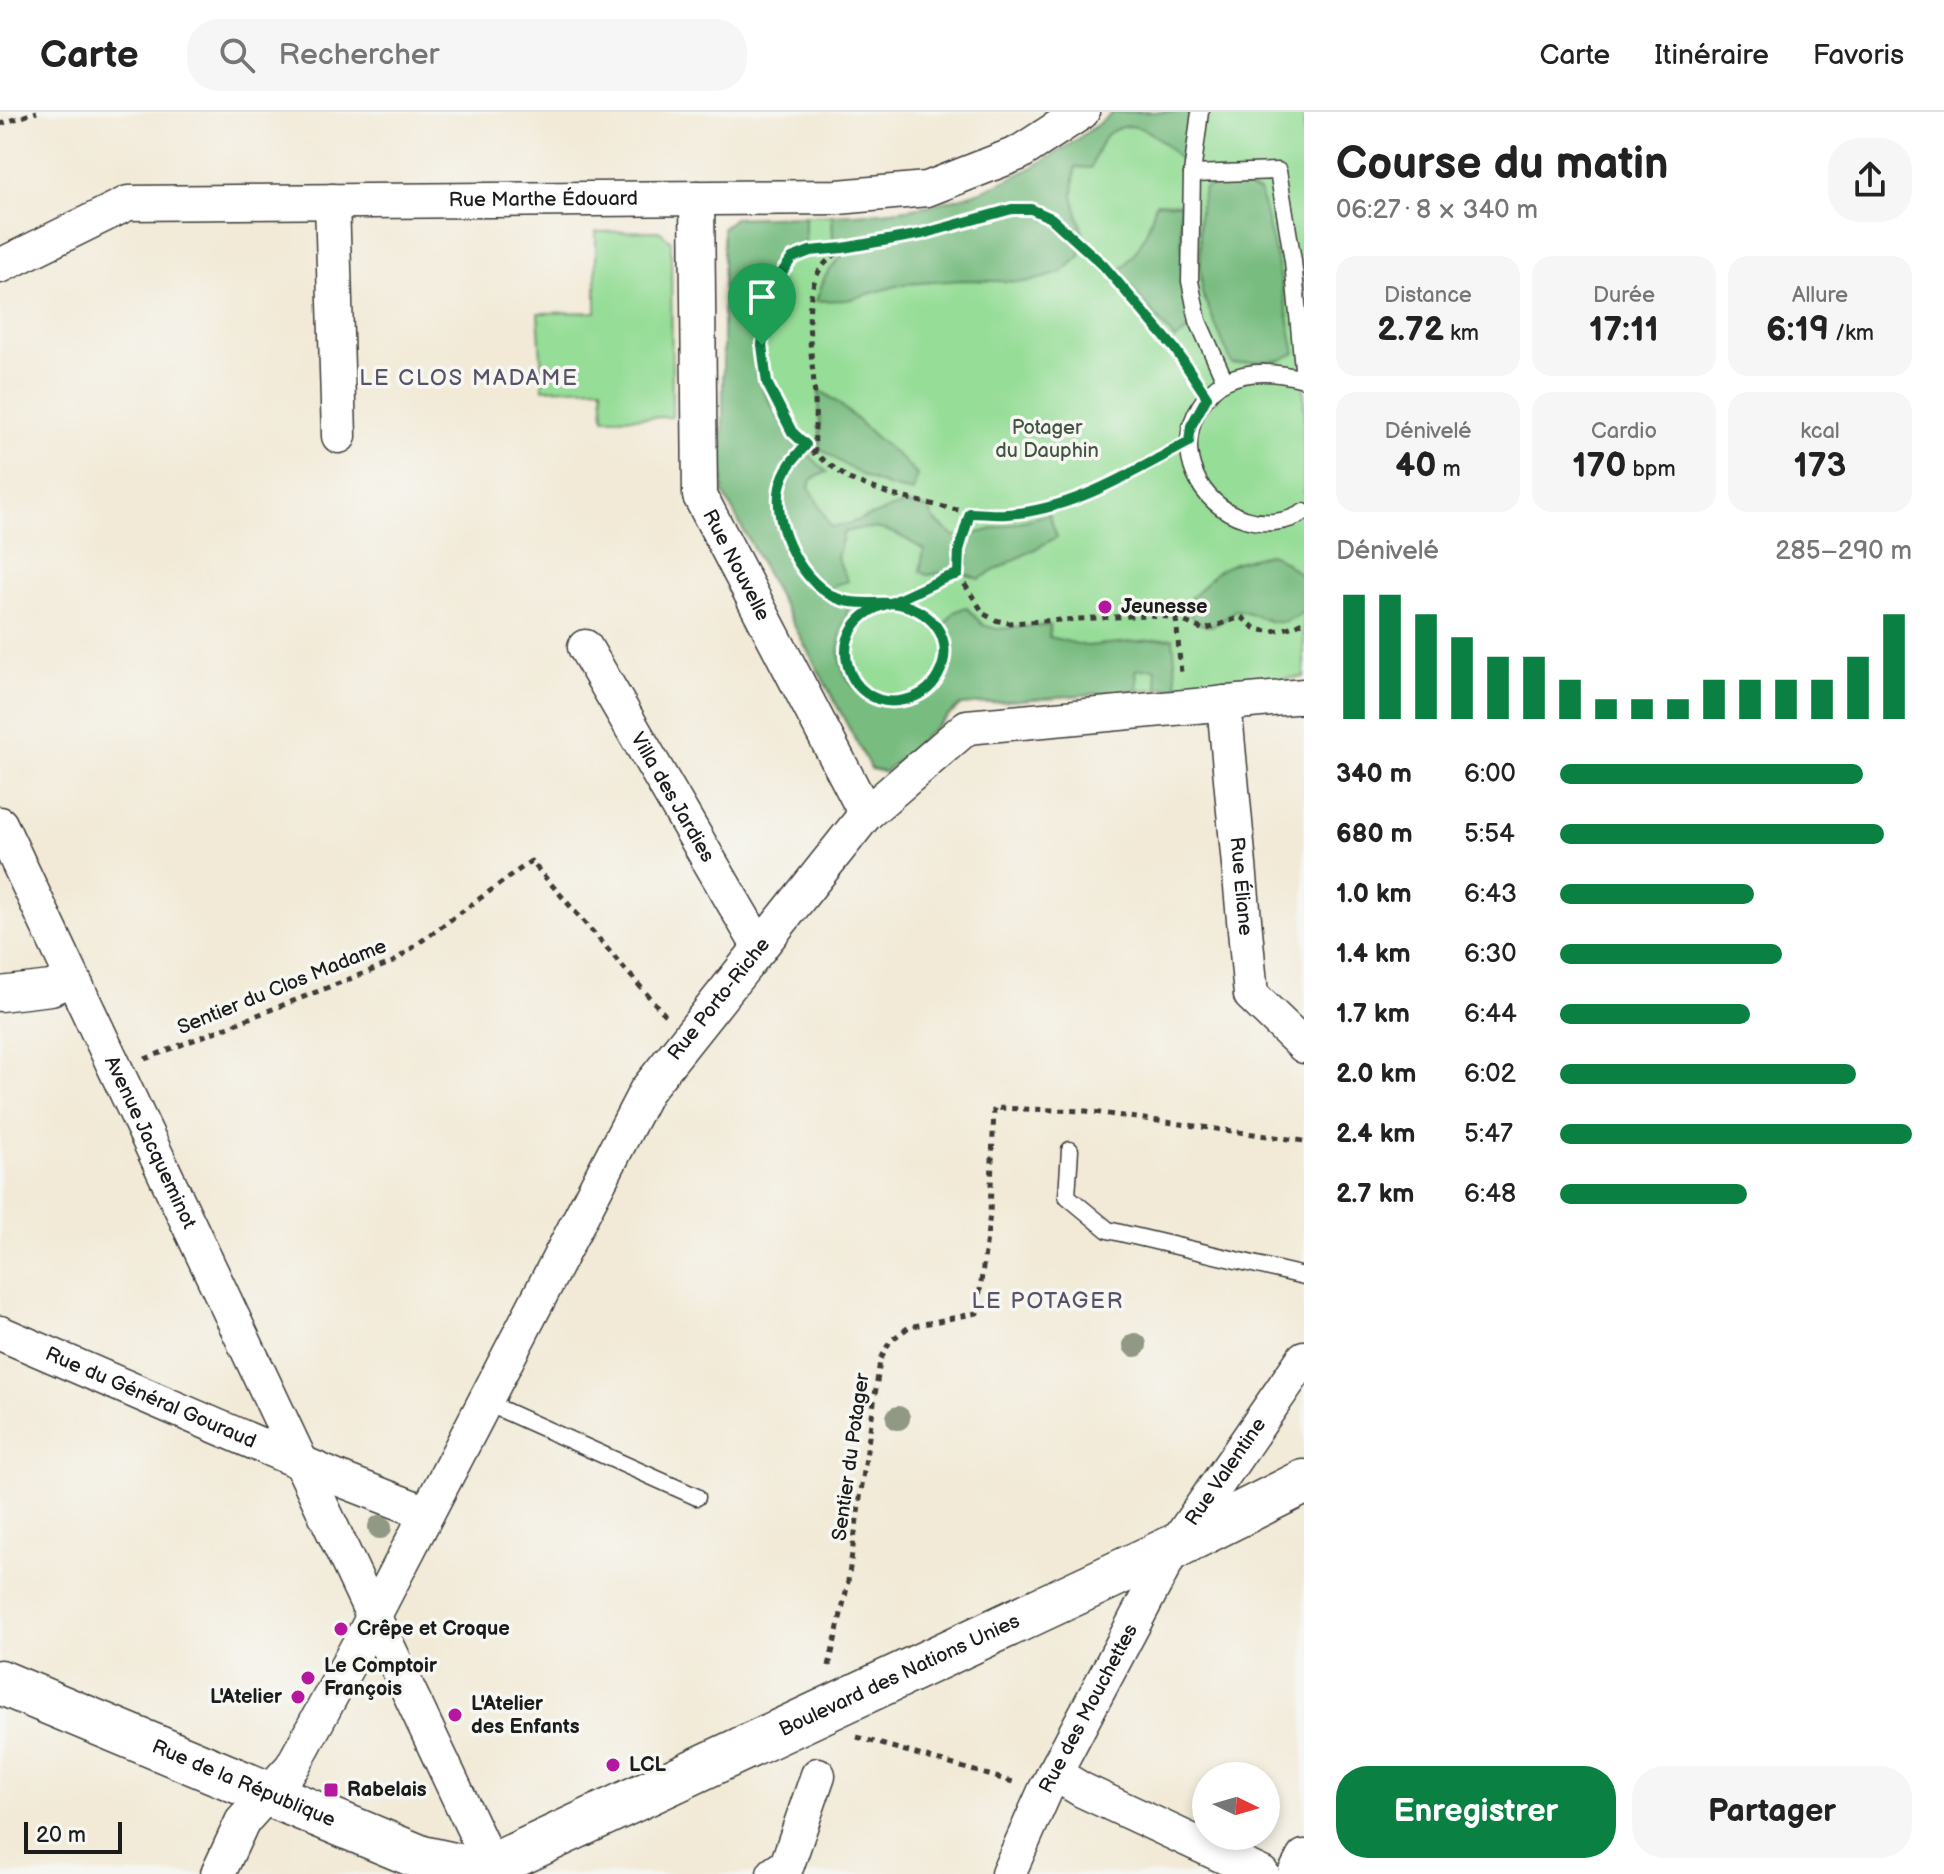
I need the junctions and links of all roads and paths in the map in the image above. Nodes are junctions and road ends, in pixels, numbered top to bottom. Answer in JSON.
{"nodes":[{"id":1,"x":37,"y":112,"type":"edge"},
{"id":2,"x":1082,"y":112,"type":"edge"},
{"id":3,"x":1200,"y":112,"type":"edge"},
{"id":4,"x":0,"y":124,"type":"edge"},
{"id":5,"x":1192,"y":174,"type":"junction"},
{"id":6,"x":697,"y":198,"type":"junction"},
{"id":7,"x":332,"y":201,"type":"junction"},
{"id":8,"x":843,"y":248,"type":"junction"},
{"id":9,"x":0,"y":266,"type":"edge"},
{"id":10,"x":1304,"y":379,"type":"edge"},
{"id":11,"x":1225,"y":381,"type":"junction"},
{"id":12,"x":1207,"y":397,"type":"junction"},
{"id":13,"x":339,"y":436,"type":"dead end"},
{"id":14,"x":1189,"y":442,"type":"junction"},
{"id":15,"x":806,"y":445,"type":"junction"},
{"id":16,"x":815,"y":454,"type":"junction"},
{"id":17,"x":1304,"y":512,"type":"edge"},
{"id":18,"x":970,"y":513,"type":"junction"},
{"id":19,"x":958,"y":574,"type":"junction"},
{"id":20,"x":891,"y":603,"type":"junction"},
{"id":21,"x":1176,"y":618,"type":"junction"},
{"id":22,"x":1304,"y":621,"type":"edge"},
{"id":23,"x":585,"y":647,"type":"dead end"},
{"id":24,"x":1181,"y":673,"type":"dead end"},
{"id":25,"x":1304,"y":696,"type":"edge"},
{"id":26,"x":1224,"y":703,"type":"junction"},
{"id":27,"x":866,"y":814,"type":"junction"},
{"id":28,"x":0,"y":824,"type":"edge"},
{"id":29,"x":760,"y":948,"type":"junction"},
{"id":30,"x":72,"y":978,"type":"junction"},
{"id":31,"x":0,"y":994,"type":"edge"},
{"id":32,"x":687,"y":1040,"type":"junction"},
{"id":33,"x":1304,"y":1046,"type":"edge"},
{"id":34,"x":116,"y":1071,"type":"junction"},
{"id":35,"x":1304,"y":1141,"type":"edge"},
{"id":36,"x":1070,"y":1150,"type":"dead end"},
{"id":37,"x":1304,"y":1276,"type":"edge"},
{"id":38,"x":0,"y":1333,"type":"edge"},
{"id":39,"x":1304,"y":1358,"type":"edge"},
{"id":40,"x":485,"y":1402,"type":"junction"},
{"id":41,"x":301,"y":1460,"type":"junction"},
{"id":42,"x":1304,"y":1482,"type":"edge"},
{"id":43,"x":697,"y":1497,"type":"dead end"},
{"id":44,"x":427,"y":1513,"type":"junction"},
{"id":45,"x":1174,"y":1547,"type":"junction"},
{"id":46,"x":374,"y":1616,"type":"junction"},
{"id":47,"x":0,"y":1682,"type":"edge"},
{"id":48,"x":842,"y":1722,"type":"junction"},
{"id":49,"x":818,"y":1775,"type":"dead end"},
{"id":50,"x":1050,"y":1782,"type":"junction"},
{"id":51,"x":267,"y":1792,"type":"junction"},
{"id":52,"x":1304,"y":1857,"type":"edge"},
{"id":53,"x":493,"y":1870,"type":"edge"},
{"id":54,"x":788,"y":1871,"type":"edge"},
{"id":55,"x":218,"y":1874,"type":"edge"},
{"id":56,"x":1008,"y":1874,"type":"edge"},
{"id":57,"x":1262,"y":1874,"type":"edge"},
{"id":58,"x":1295,"y":1874,"type":"edge"}],
"edges":[{"from":1,"to":4,"type":"path"},
{"from":2,"to":6,"type":"street","name":"Rue Marthe Édouard"},
{"from":3,"to":5,"type":"lane"},
{"from":5,"to":10,"type":"lane"},
{"from":5,"to":11,"type":"lane"},
{"from":6,"to":7,"type":"street","name":"Rue Marthe Édouard"},
{"from":6,"to":27,"type":"street","name":"Rue Nouvelle"},
{"from":7,"to":9,"type":"street","name":"Rue Marthe Édouard"},
{"from":7,"to":13,"type":"street"},
{"from":8,"to":12,"type":"path"},
{"from":8,"to":15,"type":"path"},
{"from":8,"to":16,"type":"path"},
{"from":10,"to":11,"type":"lane"},
{"from":11,"to":12,"type":"lane"},
{"from":12,"to":14,"type":"lane"},
{"from":14,"to":17,"type":"lane"},
{"from":14,"to":18,"type":"path"},
{"from":15,"to":16,"type":"path"},
{"from":15,"to":20,"type":"path"},
{"from":16,"to":18,"type":"path"},
{"from":18,"to":19,"type":"path"},
{"from":19,"to":20,"type":"path"},
{"from":19,"to":21,"type":"path"},
{"from":20,"to":20,"type":"path"},
{"from":21,"to":22,"type":"path"},
{"from":21,"to":24,"type":"path"},
{"from":23,"to":29,"type":"street","name":"Villa des Jardies"},
{"from":25,"to":26,"type":"street","name":"Rue Porto-Riche"},
{"from":26,"to":27,"type":"street","name":"Rue Porto-Riche"},
{"from":26,"to":33,"type":"street","name":"Rue Éliane"},
{"from":27,"to":29,"type":"street","name":"Rue Porto-Riche"},
{"from":28,"to":30,"type":"street","name":"Avenue Jacqueminot"},
{"from":29,"to":32,"type":"street","name":"Rue Porto-Riche"},
{"from":30,"to":31,"type":"street"},
{"from":30,"to":34,"type":"street","name":"Avenue Jacqueminot"},
{"from":32,"to":34,"type":"path","name":"Sentier du Clos Madame"},
{"from":32,"to":40,"type":"street","name":"Rue Porto-Riche"},
{"from":34,"to":41,"type":"street","name":"Avenue Jacqueminot"},
{"from":35,"to":48,"type":"path","name":"Sentier du Potager"},
{"from":36,"to":37,"type":"lane"},
{"from":38,"to":41,"type":"street","name":"Rue du Général Gouraud"},
{"from":39,"to":45,"type":"street","name":"Rue Valentine"},
{"from":40,"to":43,"type":"lane"},
{"from":40,"to":44,"type":"street","name":"Rue Porto-Riche"},
{"from":41,"to":44,"type":"street"},
{"from":41,"to":46,"type":"street","name":"Avenue Jacqueminot"},
{"from":42,"to":45,"type":"main road","name":"Boulevard des Nations Unies"},
{"from":44,"to":46,"type":"street","name":"Rue Porto-Riche"},
{"from":45,"to":48,"type":"main road","name":"Boulevard des Nations Unies"},
{"from":45,"to":50,"type":"street","name":"Rue des Mouchettes"},
{"from":46,"to":51,"type":"street","name":"Rue Porto-Riche"},
{"from":46,"to":53,"type":"street","name":"Avenue Jacqueminot"},
{"from":47,"to":51,"type":"main road","name":"Rue de la République"},
{"from":48,"to":50,"type":"path"},
{"from":48,"to":53,"type":"main road","name":"Boulevard des Nations Unies"},
{"from":49,"to":54,"type":"street"},
{"from":50,"to":56,"type":"street","name":"Rue des Mouchettes"},
{"from":50,"to":57,"type":"street"},
{"from":51,"to":53,"type":"main road","name":"Rue de la République"},
{"from":51,"to":55,"type":"street","name":"Rue Porto-Riche"},
{"from":52,"to":58,"type":"street"}]}
